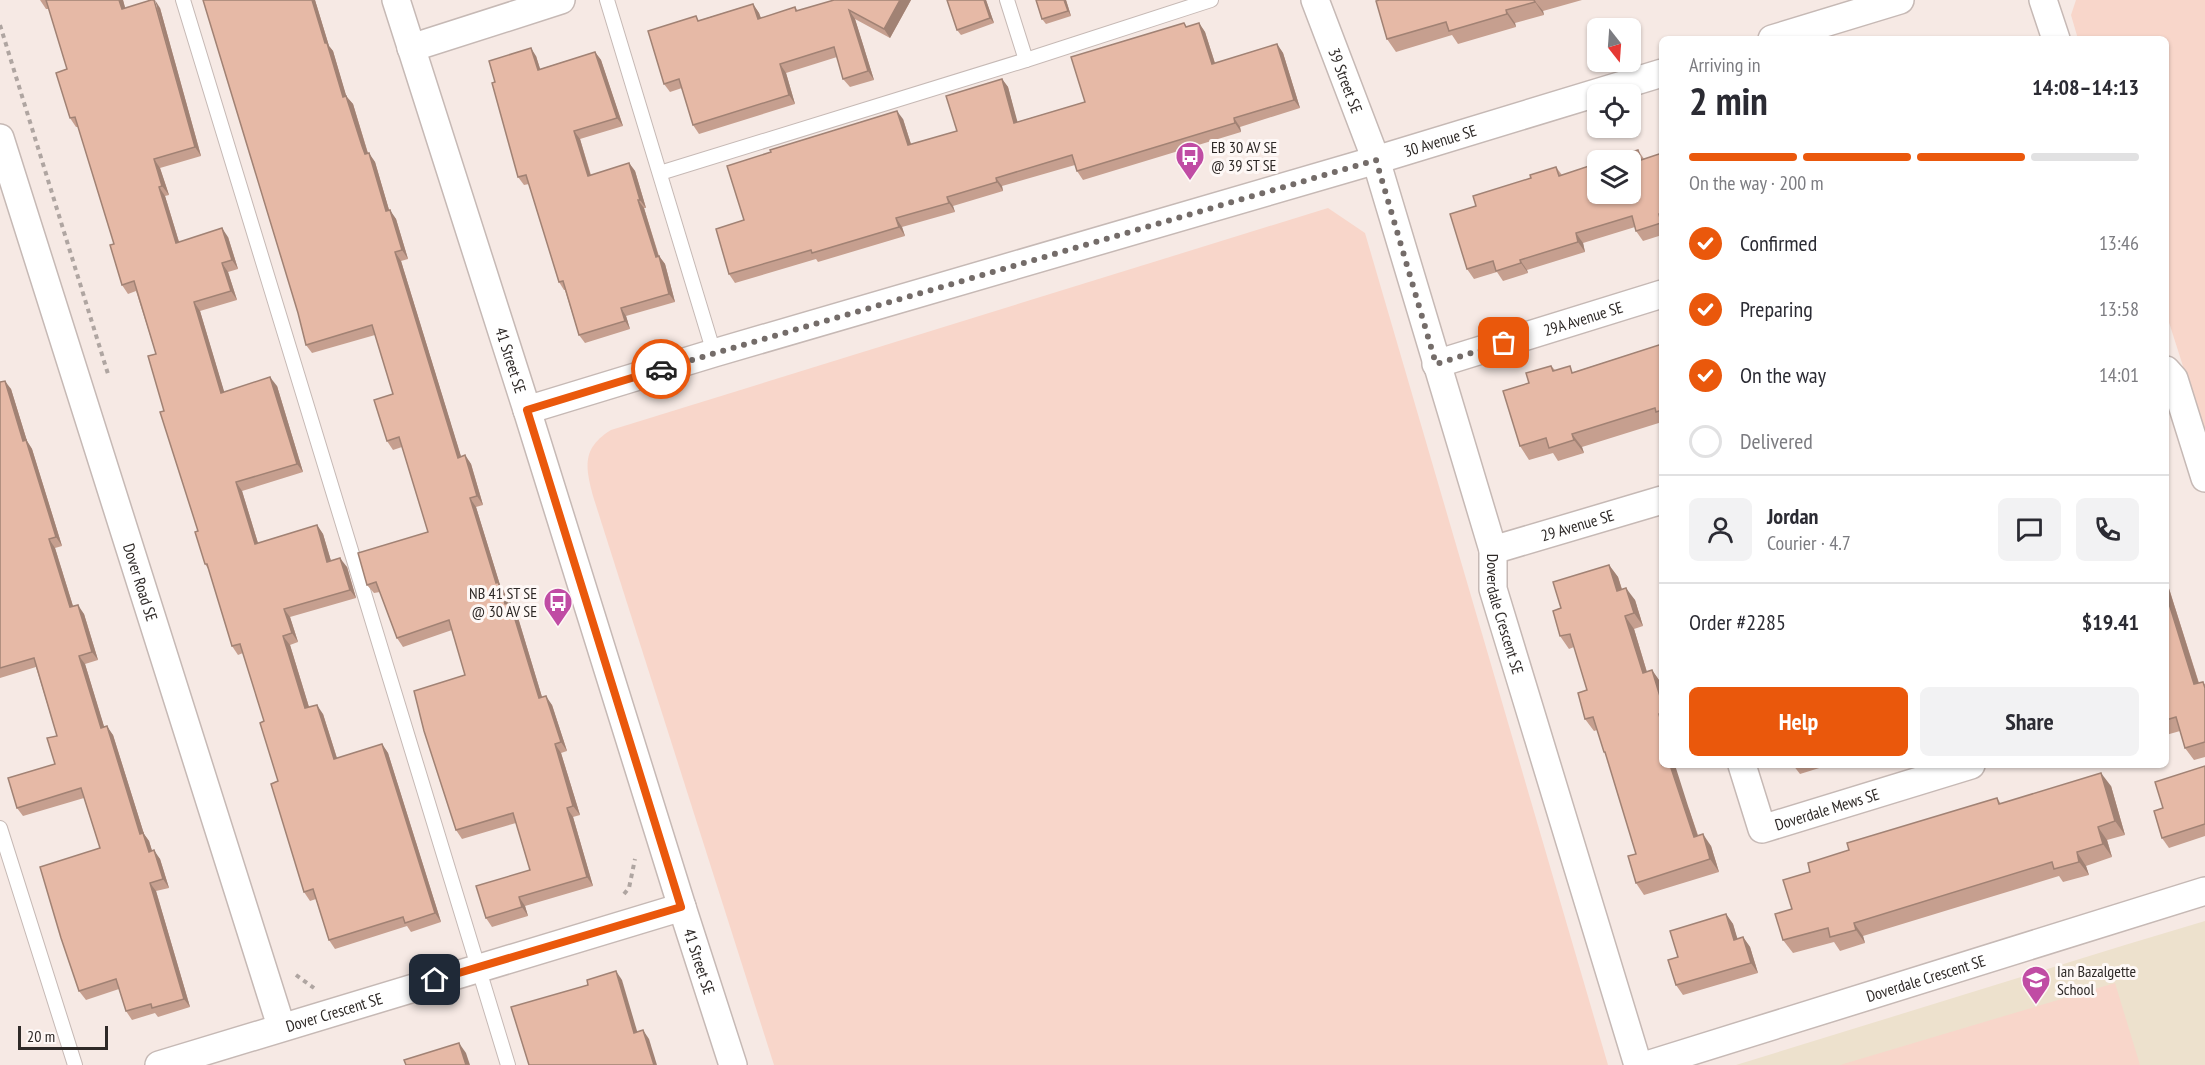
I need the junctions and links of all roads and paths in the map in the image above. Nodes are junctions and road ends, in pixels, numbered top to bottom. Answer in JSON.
{"nodes":[{"id":1,"x":183,"y":0,"type":"edge"},
{"id":2,"x":396,"y":0,"type":"edge"},
{"id":3,"x":561,"y":0,"type":"edge"},
{"id":4,"x":607,"y":0,"type":"edge"},
{"id":5,"x":1007,"y":0,"type":"edge"},
{"id":6,"x":1211,"y":0,"type":"edge"},
{"id":7,"x":1315,"y":0,"type":"edge"},
{"id":8,"x":1900,"y":0,"type":"edge"},
{"id":9,"x":2043,"y":0,"type":"edge"},
{"id":10,"x":0,"y":25,"type":"edge"},
{"id":11,"x":1782,"y":36,"type":"edge"},
{"id":12,"x":2055,"y":36,"type":"edge"},
{"id":13,"x":411,"y":48,"type":"junction"},
{"id":14,"x":1026,"y":60,"type":"junction"},
{"id":15,"x":1659,"y":74,"type":"edge"},
{"id":16,"x":0,"y":138,"type":"edge"},
{"id":17,"x":1376,"y":160,"type":"junction"},
{"id":18,"x":660,"y":173,"type":"junction"},
{"id":19,"x":1659,"y":295,"type":"edge"},
{"id":20,"x":714,"y":353,"type":"junction"},
{"id":21,"x":1436,"y":364,"type":"junction"},
{"id":22,"x":2169,"y":373,"type":"edge"},
{"id":23,"x":109,"y":378,"type":"dead end"},
{"id":24,"x":527,"y":410,"type":"junction"},
{"id":25,"x":2205,"y":478,"type":"edge"},
{"id":26,"x":1659,"y":503,"type":"edge"},
{"id":27,"x":1494,"y":550,"type":"junction"},
{"id":28,"x":1743,"y":768,"type":"edge"},
{"id":29,"x":1950,"y":768,"type":"edge"},
{"id":30,"x":1921,"y":772,"type":"edge"},
{"id":31,"x":0,"y":828,"type":"edge"},
{"id":32,"x":634,"y":853,"type":"dead end"},
{"id":33,"x":2205,"y":891,"type":"edge"},
{"id":34,"x":621,"y":896,"type":"dead end"},
{"id":35,"x":681,"y":907,"type":"junction"},
{"id":36,"x":479,"y":967,"type":"junction"},
{"id":37,"x":293,"y":971,"type":"dead end"},
{"id":38,"x":321,"y":989,"type":"dead end"},
{"id":39,"x":281,"y":1026,"type":"junction"},
{"id":40,"x":75,"y":1065,"type":"edge"},
{"id":41,"x":159,"y":1065,"type":"edge"},
{"id":42,"x":508,"y":1065,"type":"edge"},
{"id":43,"x":733,"y":1065,"type":"edge"},
{"id":44,"x":1638,"y":1065,"type":"edge"},
{"id":45,"x":1647,"y":1065,"type":"edge"}],
"edges":[{"from":1,"to":36,"type":"lane"},
{"from":2,"to":13,"type":"street","name":"41 Street SE"},
{"from":3,"to":13,"type":"street"},
{"from":4,"to":18,"type":"lane"},
{"from":5,"to":14,"type":"lane"},
{"from":6,"to":14,"type":"lane"},
{"from":7,"to":17,"type":"street","name":"39 Street SE"},
{"from":8,"to":11,"type":"street"},
{"from":9,"to":12,"type":"street"},
{"from":10,"to":23,"type":"path"},
{"from":13,"to":24,"type":"street","name":"41 Street SE"},
{"from":14,"to":18,"type":"lane"},
{"from":15,"to":17,"type":"street","name":"30 Avenue SE"},
{"from":16,"to":39,"type":"street","name":"Dover Road SE"},
{"from":17,"to":20,"type":"street","name":"30 Avenue SE"},
{"from":17,"to":21,"type":"street","name":"Doverdale Crescent SE"},
{"from":18,"to":20,"type":"lane"},
{"from":19,"to":21,"type":"street","name":"29A Avenue SE"},
{"from":20,"to":24,"type":"street","name":"30 Avenue SE"},
{"from":21,"to":27,"type":"street","name":"Doverdale Crescent SE"},
{"from":22,"to":25,"type":"street"},
{"from":24,"to":35,"type":"street","name":"41 Street SE"},
{"from":26,"to":27,"type":"street","name":"29 Avenue SE"},
{"from":27,"to":44,"type":"street","name":"Doverdale Crescent SE"},
{"from":28,"to":30,"type":"street","name":"Doverdale Mews SE"},
{"from":29,"to":30,"type":"street","name":"Doverdale Mews SE"},
{"from":31,"to":40,"type":"lane"},
{"from":32,"to":34,"type":"path"},
{"from":33,"to":45,"type":"street","name":"Doverdale Crescent SE"},
{"from":35,"to":36,"type":"street","name":"Dover Crescent SE"},
{"from":35,"to":43,"type":"street","name":"41 Street SE"},
{"from":36,"to":39,"type":"street","name":"Dover Crescent SE"},
{"from":36,"to":42,"type":"lane"},
{"from":37,"to":38,"type":"path"},
{"from":39,"to":41,"type":"street","name":"Dover Crescent SE"}]}
